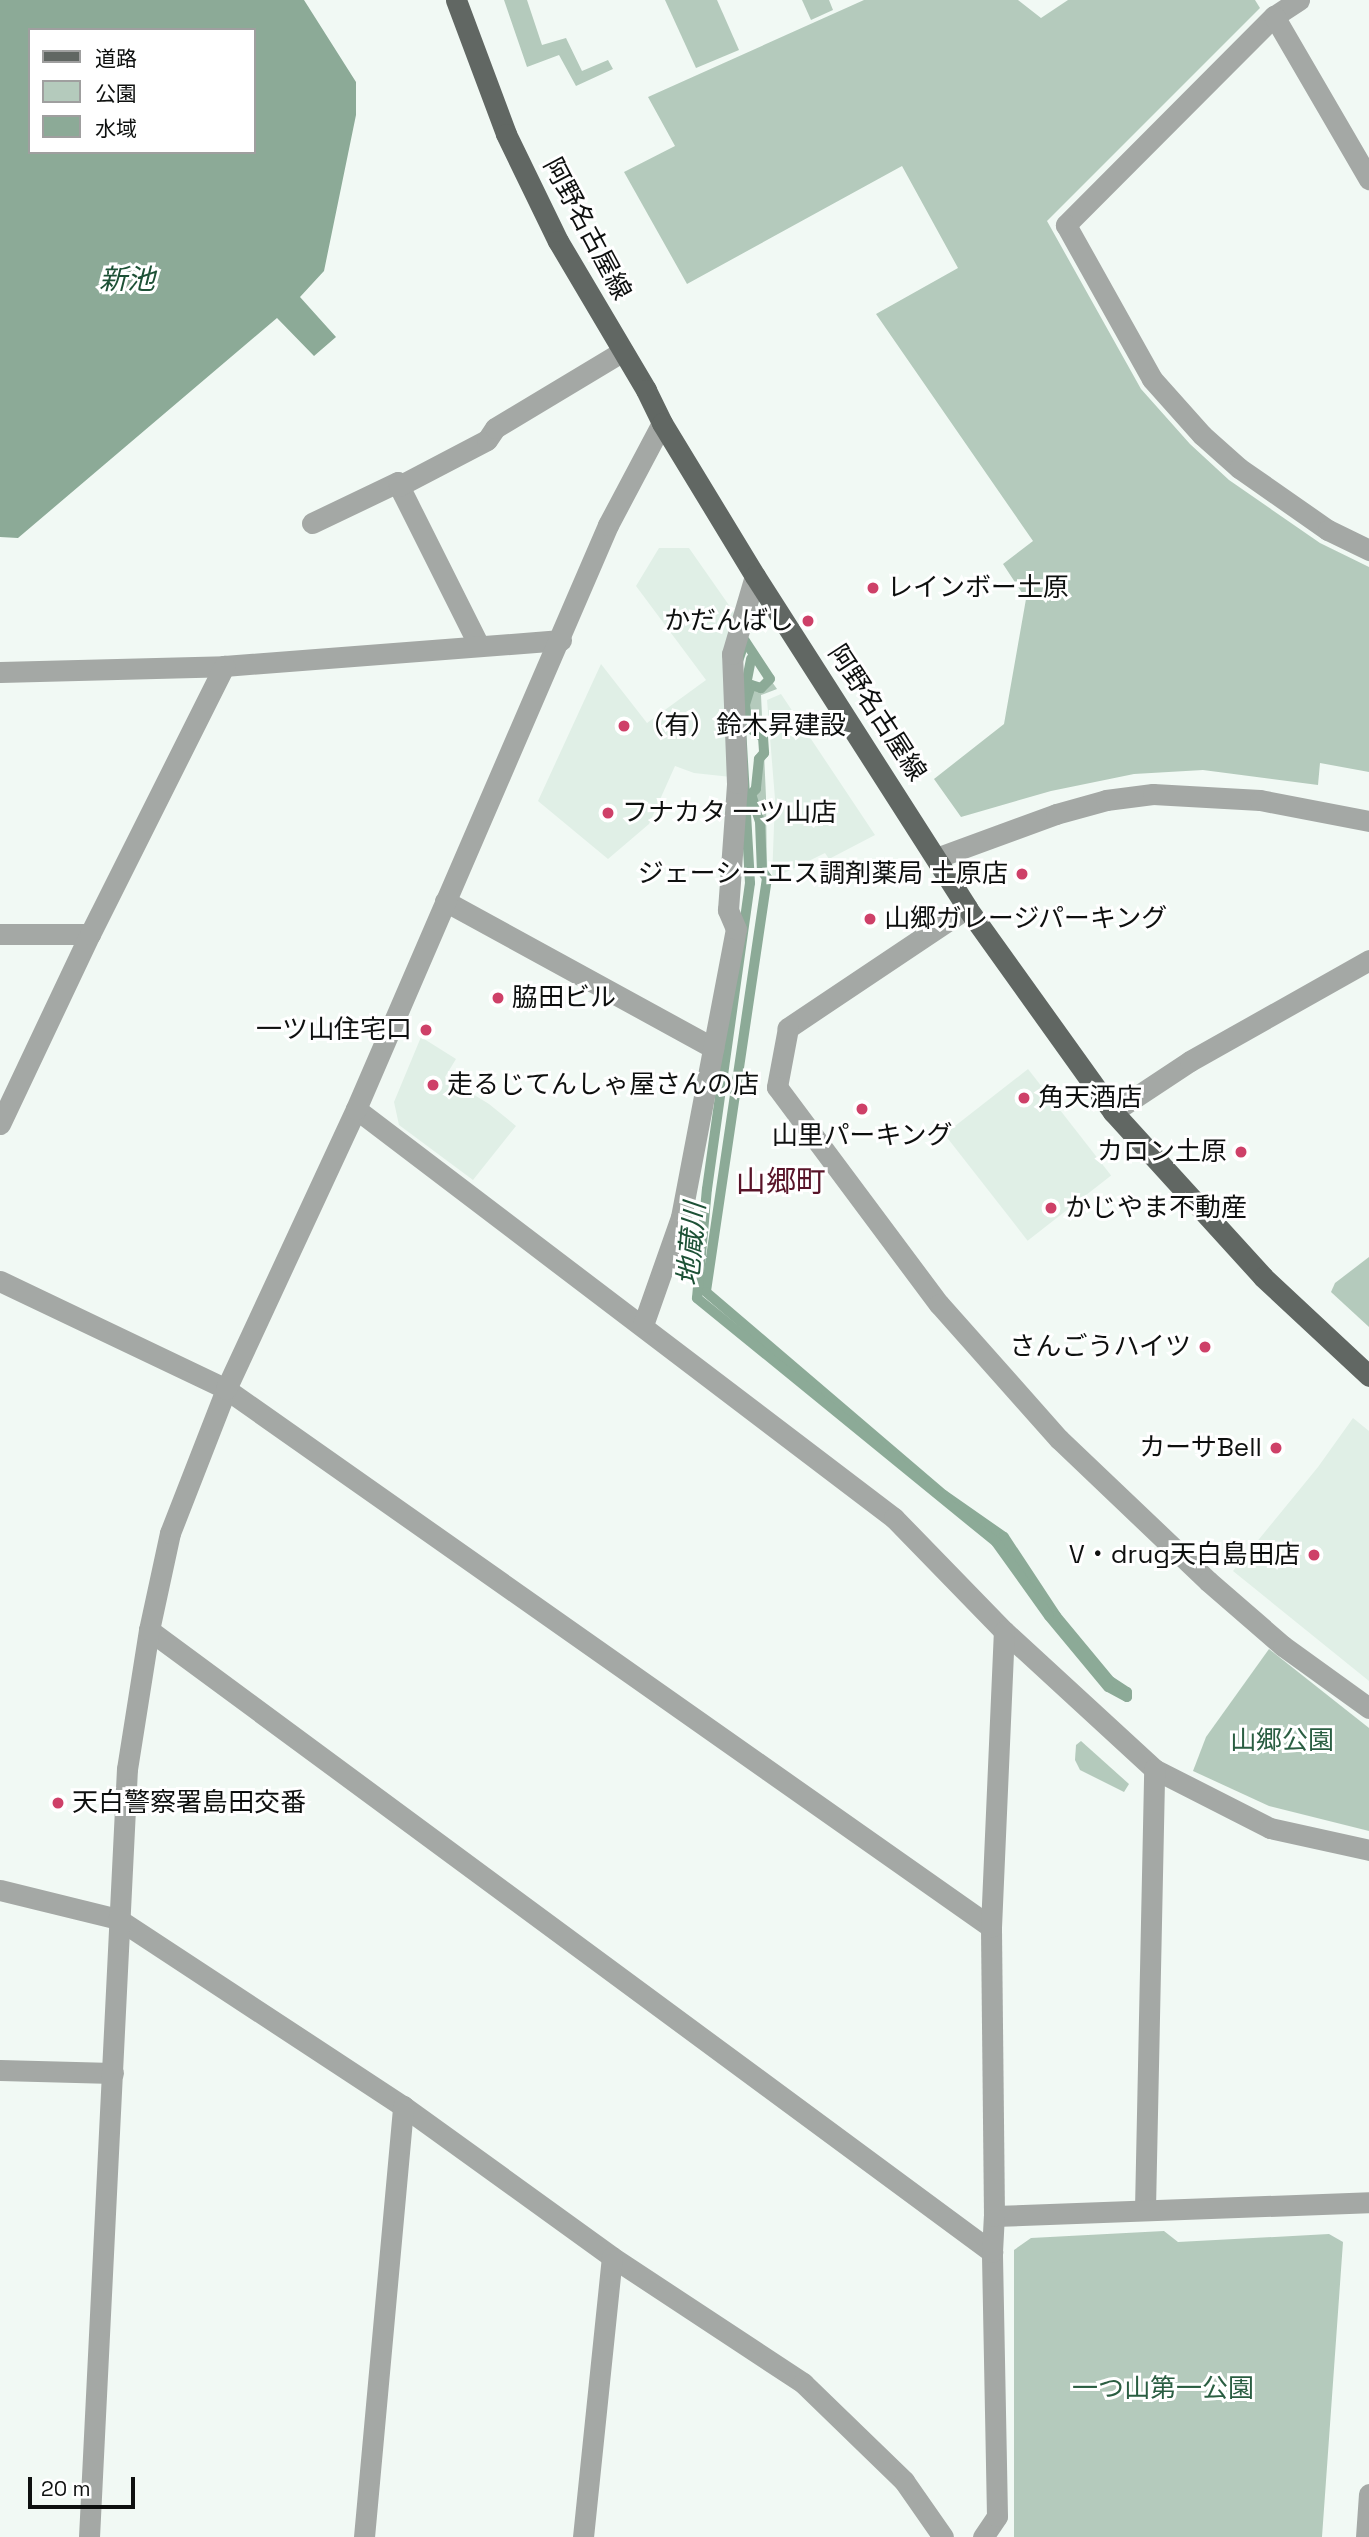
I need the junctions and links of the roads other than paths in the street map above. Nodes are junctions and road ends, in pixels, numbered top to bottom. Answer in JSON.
{"nodes":[{"id":1,"x":456,"y":0,"type":"edge"},
{"id":2,"x":1299,"y":0,"type":"edge"},
{"id":3,"x":1274,"y":16,"type":"junction"},
{"id":4,"x":1369,"y":179,"type":"edge"},
{"id":5,"x":623,"y":351,"type":"junction"},
{"id":6,"x":662,"y":424,"type":"junction"},
{"id":7,"x":399,"y":486,"type":"junction"},
{"id":8,"x":312,"y":523,"type":"dead end"},
{"id":9,"x":1369,"y":550,"type":"edge"},
{"id":10,"x":755,"y":576,"type":"junction"},
{"id":11,"x":561,"y":640,"type":"junction"},
{"id":12,"x":479,"y":646,"type":"junction"},
{"id":13,"x":224,"y":666,"type":"junction"},
{"id":14,"x":0,"y":672,"type":"edge"},
{"id":15,"x":1369,"y":821,"type":"edge"},
{"id":16,"x":936,"y":858,"type":"junction"},
{"id":17,"x":445,"y":901,"type":"junction"},
{"id":18,"x":967,"y":908,"type":"junction"},
{"id":19,"x":0,"y":934,"type":"edge"},
{"id":20,"x":90,"y":934,"type":"junction"},
{"id":21,"x":1369,"y":960,"type":"edge"},
{"id":22,"x":713,"y":1048,"type":"junction"},
{"id":23,"x":356,"y":1109,"type":"junction"},
{"id":24,"x":1113,"y":1112,"type":"junction"},
{"id":25,"x":0,"y":1124,"type":"edge"},
{"id":26,"x":0,"y":1281,"type":"edge"},
{"id":27,"x":643,"y":1325,"type":"junction"},
{"id":28,"x":1369,"y":1376,"type":"edge"},
{"id":29,"x":226,"y":1389,"type":"junction"},
{"id":30,"x":149,"y":1629,"type":"junction"},
{"id":31,"x":1003,"y":1631,"type":"junction"},
{"id":32,"x":1369,"y":1708,"type":"edge"},
{"id":33,"x":1154,"y":1769,"type":"junction"},
{"id":34,"x":1369,"y":1850,"type":"edge"},
{"id":35,"x":0,"y":1890,"type":"edge"},
{"id":36,"x":118,"y":1919,"type":"junction"},
{"id":37,"x":991,"y":1927,"type":"junction"},
{"id":38,"x":0,"y":2070,"type":"edge"},
{"id":39,"x":113,"y":2073,"type":"junction"},
{"id":40,"x":403,"y":2106,"type":"junction"},
{"id":41,"x":1369,"y":2202,"type":"edge"},
{"id":42,"x":1145,"y":2209,"type":"junction"},
{"id":43,"x":994,"y":2216,"type":"junction"},
{"id":44,"x":992,"y":2252,"type":"junction"},
{"id":45,"x":612,"y":2257,"type":"junction"},
{"id":46,"x":1369,"y":2494,"type":"edge"},
{"id":47,"x":89,"y":2537,"type":"edge"},
{"id":48,"x":364,"y":2537,"type":"edge"},
{"id":49,"x":583,"y":2537,"type":"edge"},
{"id":50,"x":943,"y":2537,"type":"edge"},
{"id":51,"x":983,"y":2537,"type":"edge"},
{"id":52,"x":1366,"y":2537,"type":"edge"}],
"edges":[{"from":1,"to":5,"type":"main road","name":"阿野名古屋線"},
{"from":2,"to":3,"type":"street"},
{"from":3,"to":4,"type":"street"},
{"from":3,"to":9,"type":"street"},
{"from":5,"to":6,"type":"main road","name":"阿野名古屋線"},
{"from":5,"to":7,"type":"street"},
{"from":6,"to":10,"type":"main road","name":"阿野名古屋線"},
{"from":6,"to":11,"type":"street"},
{"from":7,"to":8,"type":"street"},
{"from":7,"to":12,"type":"street"},
{"from":10,"to":16,"type":"main road","name":"阿野名古屋線"},
{"from":10,"to":22,"type":"street"},
{"from":11,"to":12,"type":"street"},
{"from":11,"to":17,"type":"street"},
{"from":12,"to":13,"type":"street"},
{"from":13,"to":14,"type":"street"},
{"from":13,"to":20,"type":"street"},
{"from":15,"to":16,"type":"street"},
{"from":16,"to":18,"type":"main road","name":"阿野名古屋線"},
{"from":17,"to":22,"type":"street"},
{"from":17,"to":23,"type":"street"},
{"from":18,"to":24,"type":"main road","name":"阿野名古屋線"},
{"from":18,"to":32,"type":"street"},
{"from":19,"to":20,"type":"street"},
{"from":20,"to":25,"type":"street"},
{"from":21,"to":24,"type":"street"},
{"from":22,"to":27,"type":"street"},
{"from":23,"to":27,"type":"street"},
{"from":23,"to":29,"type":"street"},
{"from":24,"to":28,"type":"main road","name":"阿野名古屋線"},
{"from":26,"to":29,"type":"street"},
{"from":27,"to":31,"type":"street"},
{"from":29,"to":30,"type":"street"},
{"from":29,"to":37,"type":"street"},
{"from":30,"to":36,"type":"street"},
{"from":30,"to":44,"type":"street"},
{"from":31,"to":33,"type":"street"},
{"from":31,"to":37,"type":"street"},
{"from":33,"to":34,"type":"street"},
{"from":33,"to":42,"type":"street"},
{"from":35,"to":36,"type":"street"},
{"from":36,"to":39,"type":"street"},
{"from":36,"to":40,"type":"street"},
{"from":37,"to":43,"type":"street"},
{"from":38,"to":39,"type":"street"},
{"from":39,"to":47,"type":"street"},
{"from":40,"to":45,"type":"street"},
{"from":40,"to":48,"type":"street"},
{"from":41,"to":42,"type":"street"},
{"from":42,"to":43,"type":"street"},
{"from":43,"to":44,"type":"street"},
{"from":44,"to":51,"type":"street"},
{"from":45,"to":49,"type":"street"},
{"from":45,"to":50,"type":"street"},
{"from":46,"to":52,"type":"street"}]}
